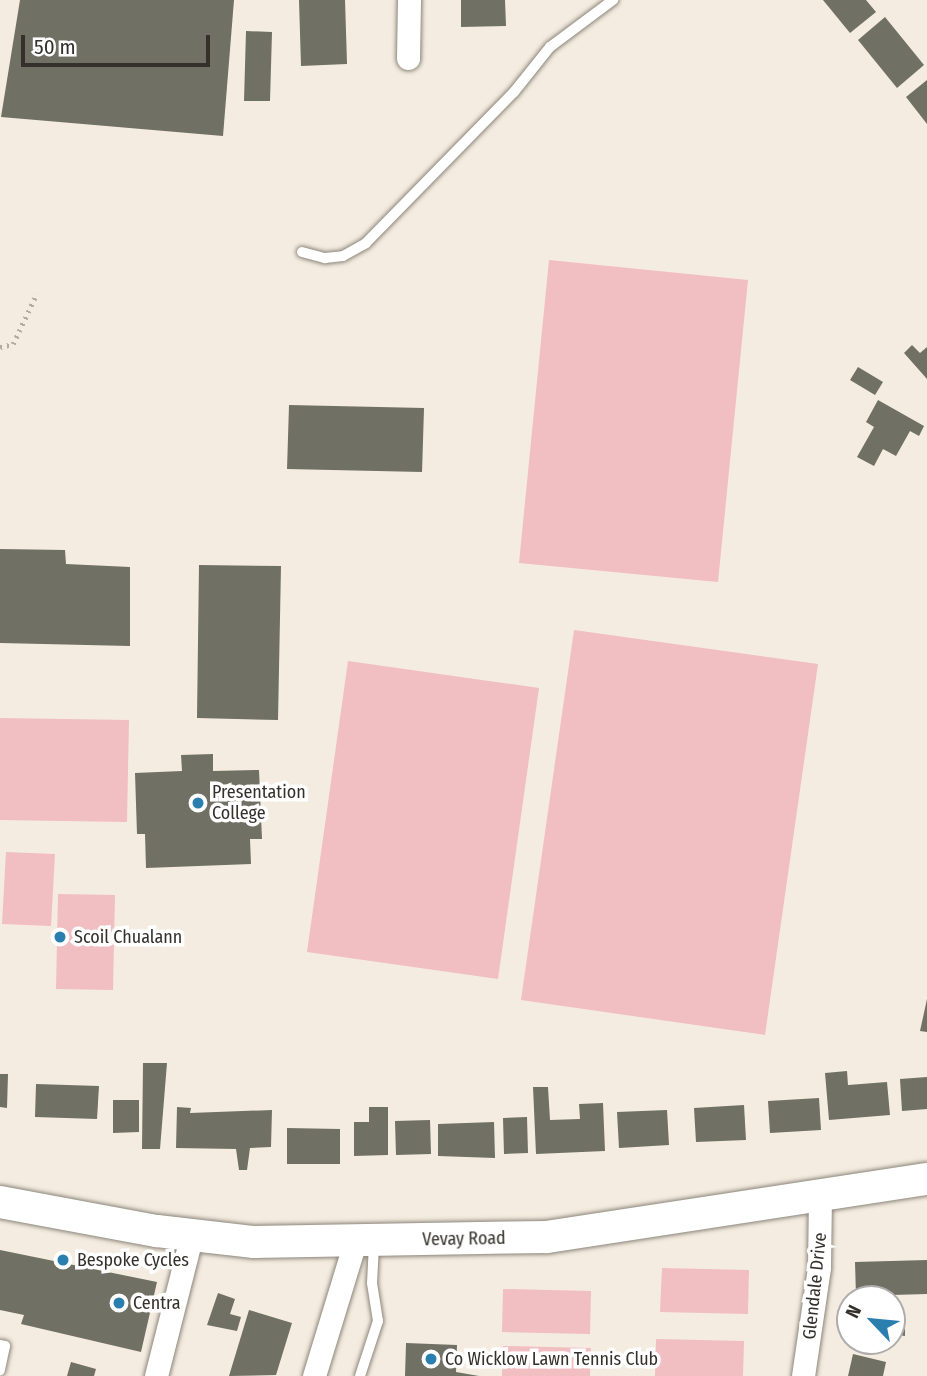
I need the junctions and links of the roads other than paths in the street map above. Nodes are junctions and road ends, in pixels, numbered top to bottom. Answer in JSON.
{"nodes":[{"id":1,"x":409,"y":0,"type":"edge"},
{"id":2,"x":613,"y":0,"type":"edge"},
{"id":3,"x":408,"y":58,"type":"dead end"},
{"id":4,"x":302,"y":252,"type":"dead end"},
{"id":5,"x":927,"y":1179,"type":"edge"},
{"id":6,"x":820,"y":1197,"type":"junction"},
{"id":7,"x":0,"y":1202,"type":"edge"},
{"id":8,"x":192,"y":1234,"type":"junction"},
{"id":9,"x":364,"y":1242,"type":"junction"},
{"id":10,"x":0,"y":1345,"type":"edge"},
{"id":11,"x":0,"y":1370,"type":"edge"},
{"id":12,"x":156,"y":1376,"type":"edge"},
{"id":13,"x":314,"y":1376,"type":"edge"},
{"id":14,"x":360,"y":1376,"type":"edge"},
{"id":15,"x":803,"y":1376,"type":"edge"}],
"edges":[{"from":1,"to":3,"type":"street"},
{"from":2,"to":4,"type":"lane"},
{"from":5,"to":6,"type":"main road","name":"Vevay Road"},
{"from":6,"to":9,"type":"main road","name":"Vevay Road"},
{"from":6,"to":15,"type":"street","name":"Glendale Drive"},
{"from":7,"to":8,"type":"main road","name":"Vevay Road"},
{"from":8,"to":9,"type":"main road","name":"Vevay Road"},
{"from":8,"to":12,"type":"street"},
{"from":9,"to":13,"type":"street"},
{"from":9,"to":14,"type":"lane"},
{"from":10,"to":11,"type":"lane"}]}
